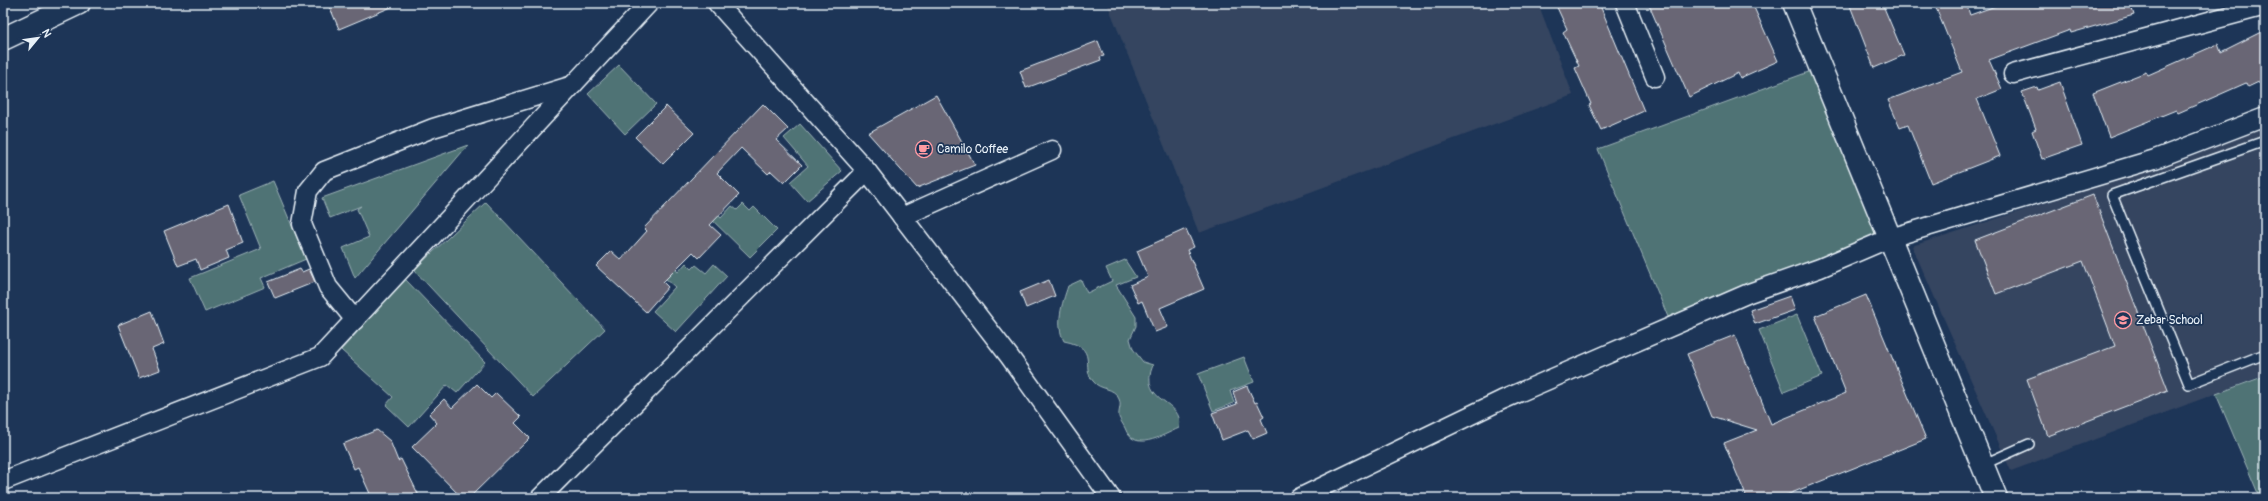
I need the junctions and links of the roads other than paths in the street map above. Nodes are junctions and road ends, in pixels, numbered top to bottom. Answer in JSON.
{"nodes":[{"id":1,"x":79,"y":3,"type":"edge"},
{"id":2,"x":649,"y":3,"type":"edge"},
{"id":3,"x":717,"y":3,"type":"edge"},
{"id":4,"x":1625,"y":3,"type":"edge"},
{"id":5,"x":1794,"y":3,"type":"edge"},
{"id":6,"x":2265,"y":6,"type":"edge"},
{"id":7,"x":3,"y":38,"type":"edge"},
{"id":8,"x":2013,"y":74,"type":"dead end"},
{"id":9,"x":1655,"y":77,"type":"dead end"},
{"id":10,"x":574,"y":85,"type":"junction"},
{"id":11,"x":2265,"y":117,"type":"edge"},
{"id":12,"x":2265,"y":141,"type":"edge"},
{"id":13,"x":1052,"y":150,"type":"dead end"},
{"id":14,"x":867,"y":171,"type":"junction"},
{"id":15,"x":902,"y":217,"type":"junction"},
{"id":16,"x":1890,"y":238,"type":"junction"},
{"id":17,"x":355,"y":320,"type":"junction"},
{"id":18,"x":2265,"y":354,"type":"edge"},
{"id":19,"x":2028,"y":444,"type":"dead end"},
{"id":20,"x":1982,"y":465,"type":"junction"},
{"id":21,"x":3,"y":481,"type":"edge"},
{"id":22,"x":540,"y":498,"type":"edge"},
{"id":23,"x":1111,"y":498,"type":"edge"},
{"id":24,"x":1299,"y":498,"type":"edge"},
{"id":25,"x":1996,"y":498,"type":"edge"}],
"edges":[{"from":1,"to":7,"type":"street"},
{"from":2,"to":10,"type":"street"},
{"from":3,"to":14,"type":"street"},
{"from":4,"to":9,"type":"street"},
{"from":5,"to":16,"type":"street"},
{"from":6,"to":8,"type":"street"},
{"from":10,"to":17,"type":"street"},
{"from":10,"to":17,"type":"street"},
{"from":11,"to":16,"type":"street"},
{"from":12,"to":18,"type":"lane"},
{"from":13,"to":15,"type":"street"},
{"from":14,"to":15,"type":"street"},
{"from":14,"to":22,"type":"street"},
{"from":15,"to":23,"type":"street"},
{"from":16,"to":20,"type":"street"},
{"from":16,"to":24,"type":"street"},
{"from":17,"to":21,"type":"street"},
{"from":19,"to":20,"type":"lane"},
{"from":20,"to":25,"type":"street"}]}
